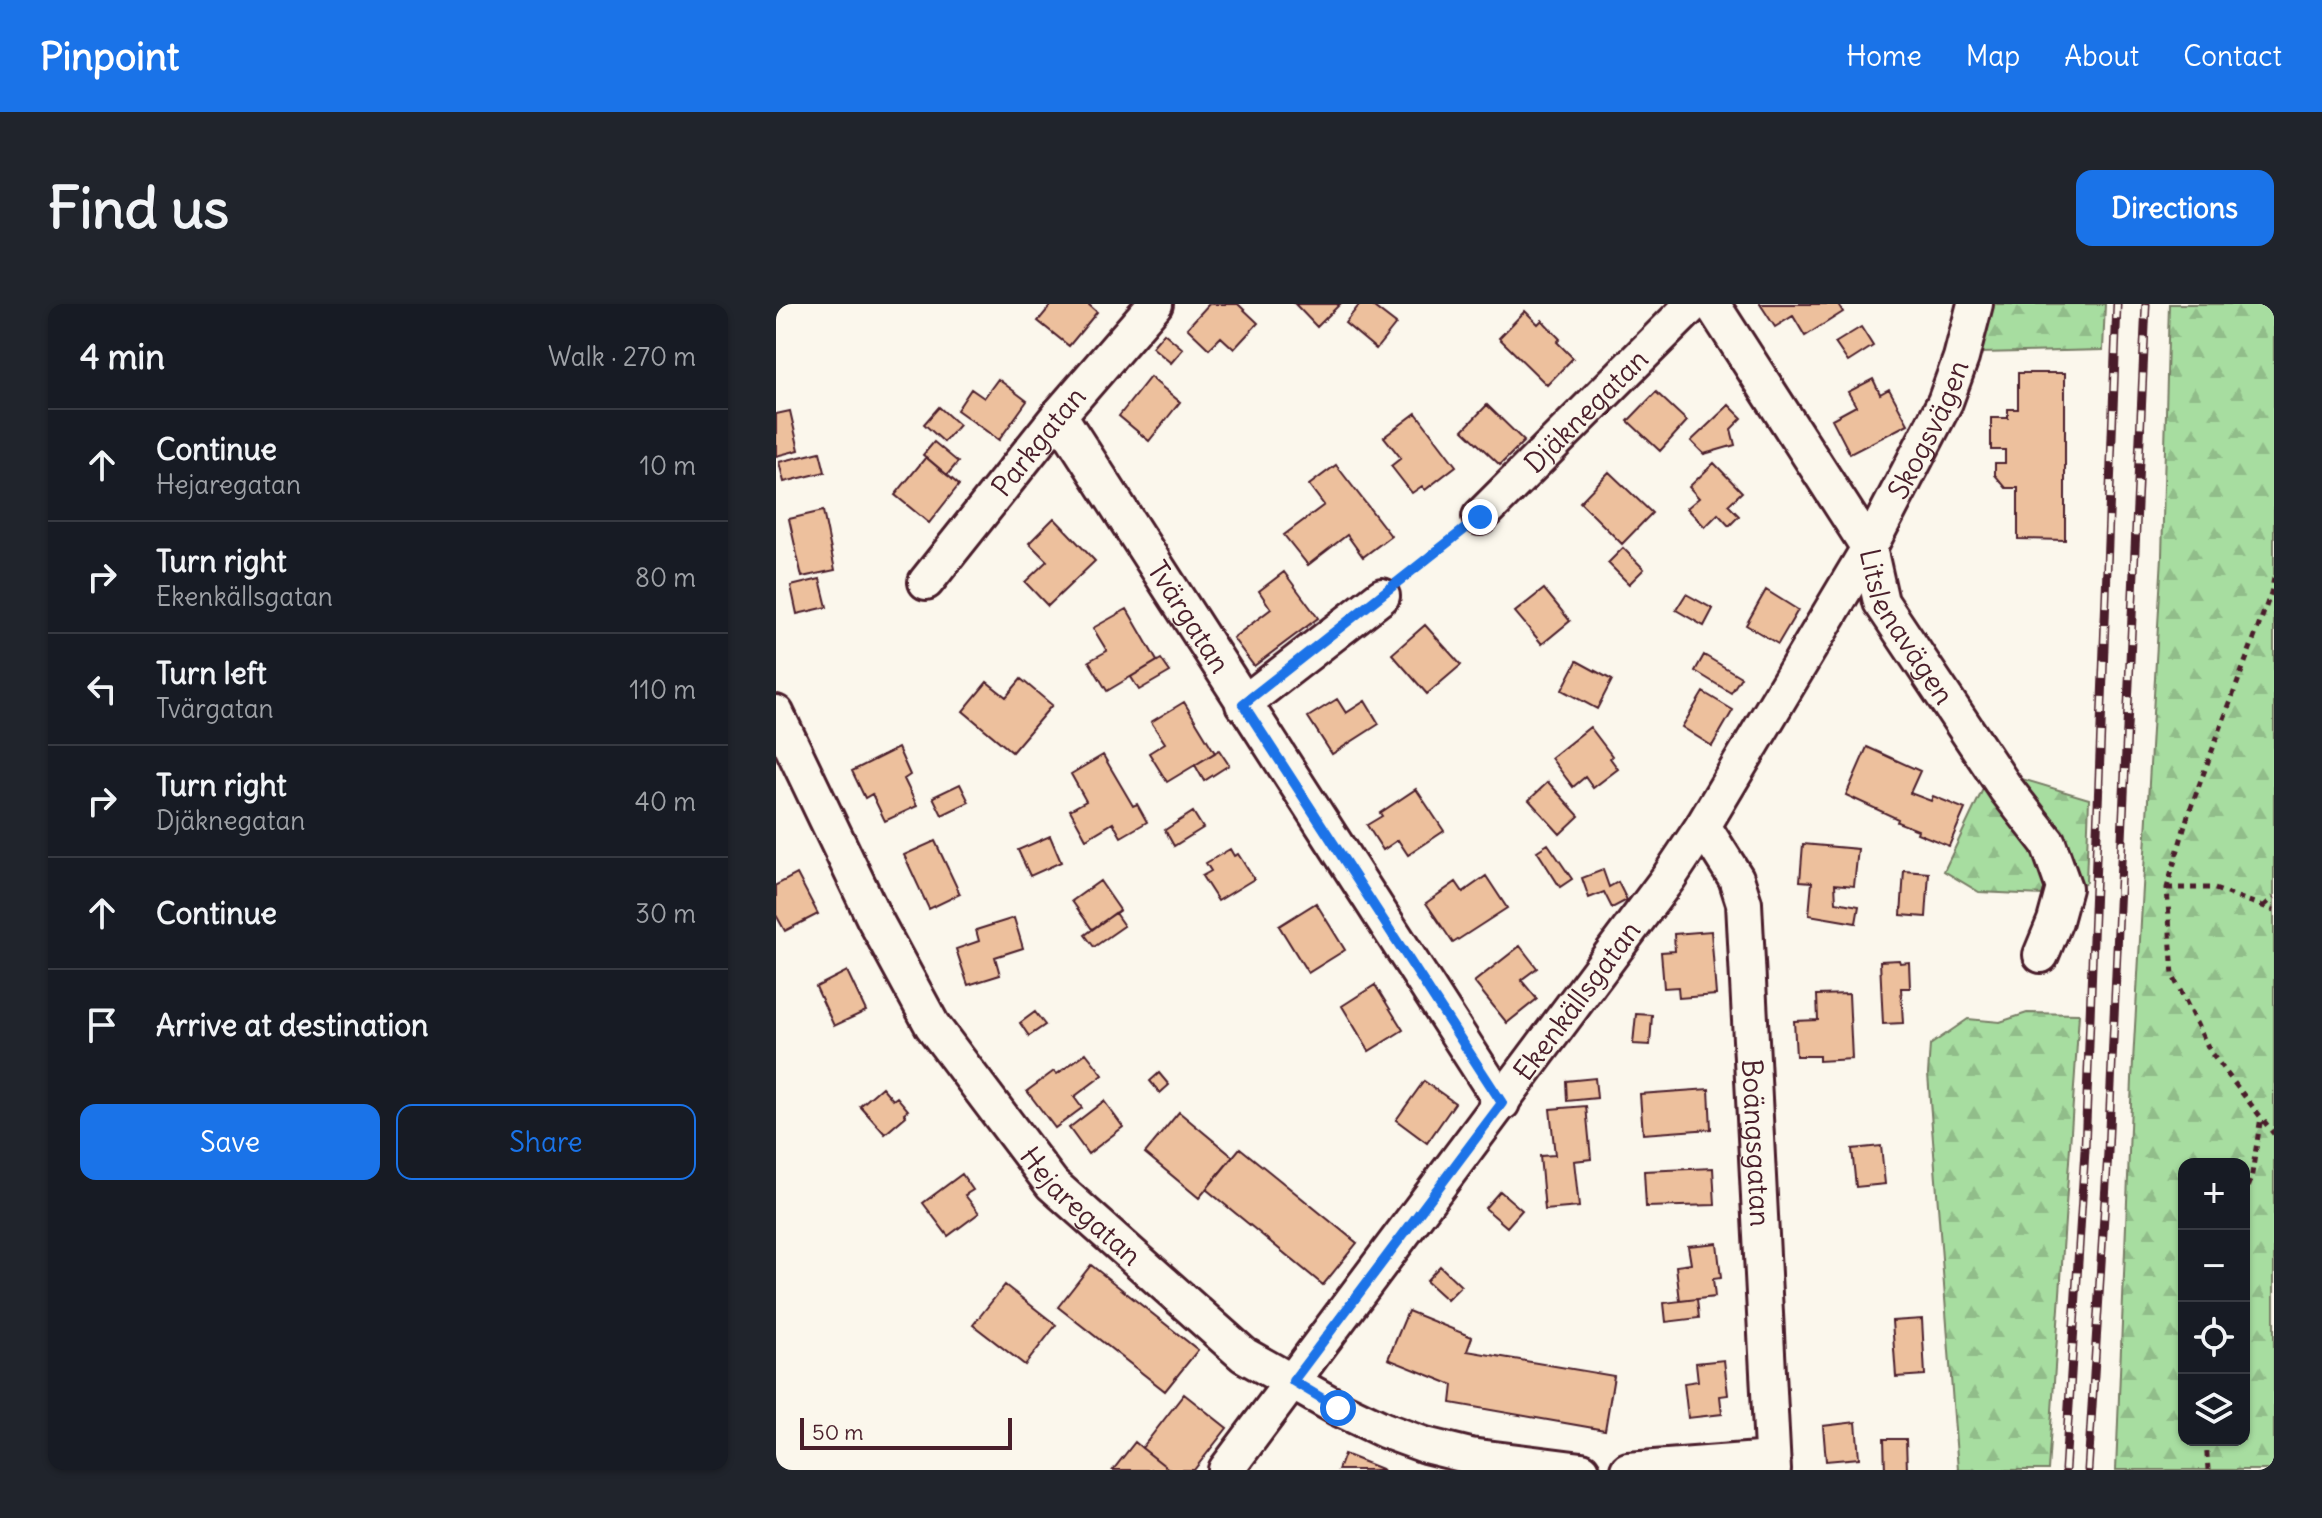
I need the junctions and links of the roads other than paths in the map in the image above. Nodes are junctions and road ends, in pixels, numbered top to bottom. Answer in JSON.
{"nodes":[{"id":1,"x":1155,"y":304,"type":"edge"},
{"id":2,"x":1693,"y":304,"type":"edge"},
{"id":3,"x":1712,"y":304,"type":"edge"},
{"id":4,"x":1975,"y":304,"type":"edge"},
{"id":5,"x":1059,"y":415,"type":"junction"},
{"id":6,"x":1480,"y":517,"type":"road end"},
{"id":7,"x":1869,"y":548,"type":"junction"},
{"id":8,"x":926,"y":582,"type":"dead end"},
{"id":9,"x":1382,"y":596,"type":"road end"},
{"id":10,"x":1243,"y":704,"type":"junction"},
{"id":11,"x":776,"y":713,"type":"edge"},
{"id":12,"x":1703,"y":826,"type":"junction"},
{"id":13,"x":2041,"y":955,"type":"dead end"},
{"id":14,"x":1502,"y":1103,"type":"junction"},
{"id":15,"x":1293,"y":1381,"type":"junction"},
{"id":16,"x":1772,"y":1465,"type":"edge"},
{"id":17,"x":1226,"y":1470,"type":"edge"},
{"id":18,"x":1582,"y":1470,"type":"edge"},
{"id":19,"x":1628,"y":1470,"type":"edge"}],
"edges":[{"from":1,"to":5,"type":"street","name":"Parkgatan"},
{"from":2,"to":6,"type":"street","name":"Djäknegatan"},
{"from":3,"to":7,"type":"street","name":"Litslenavägen"},
{"from":4,"to":7,"type":"street","name":"Skogsvägen"},
{"from":5,"to":8,"type":"street","name":"Parkgatan"},
{"from":5,"to":10,"type":"street","name":"Tvärgatan"},
{"from":7,"to":12,"type":"street","name":"Ekenkällsgatan"},
{"from":7,"to":13,"type":"street","name":"Litslenavägen"},
{"from":9,"to":10,"type":"street"},
{"from":10,"to":14,"type":"street","name":"Tvärgatan"},
{"from":11,"to":15,"type":"street","name":"Hejaregatan"},
{"from":12,"to":14,"type":"street","name":"Ekenkällsgatan"},
{"from":12,"to":16,"type":"street","name":"Boängsgatan"},
{"from":14,"to":15,"type":"street","name":"Ekenkällsgatan"},
{"from":15,"to":17,"type":"street","name":"Ekenkällsgatan"},
{"from":15,"to":18,"type":"street","name":"Hejaregatan"},
{"from":16,"to":19,"type":"street"}]}
